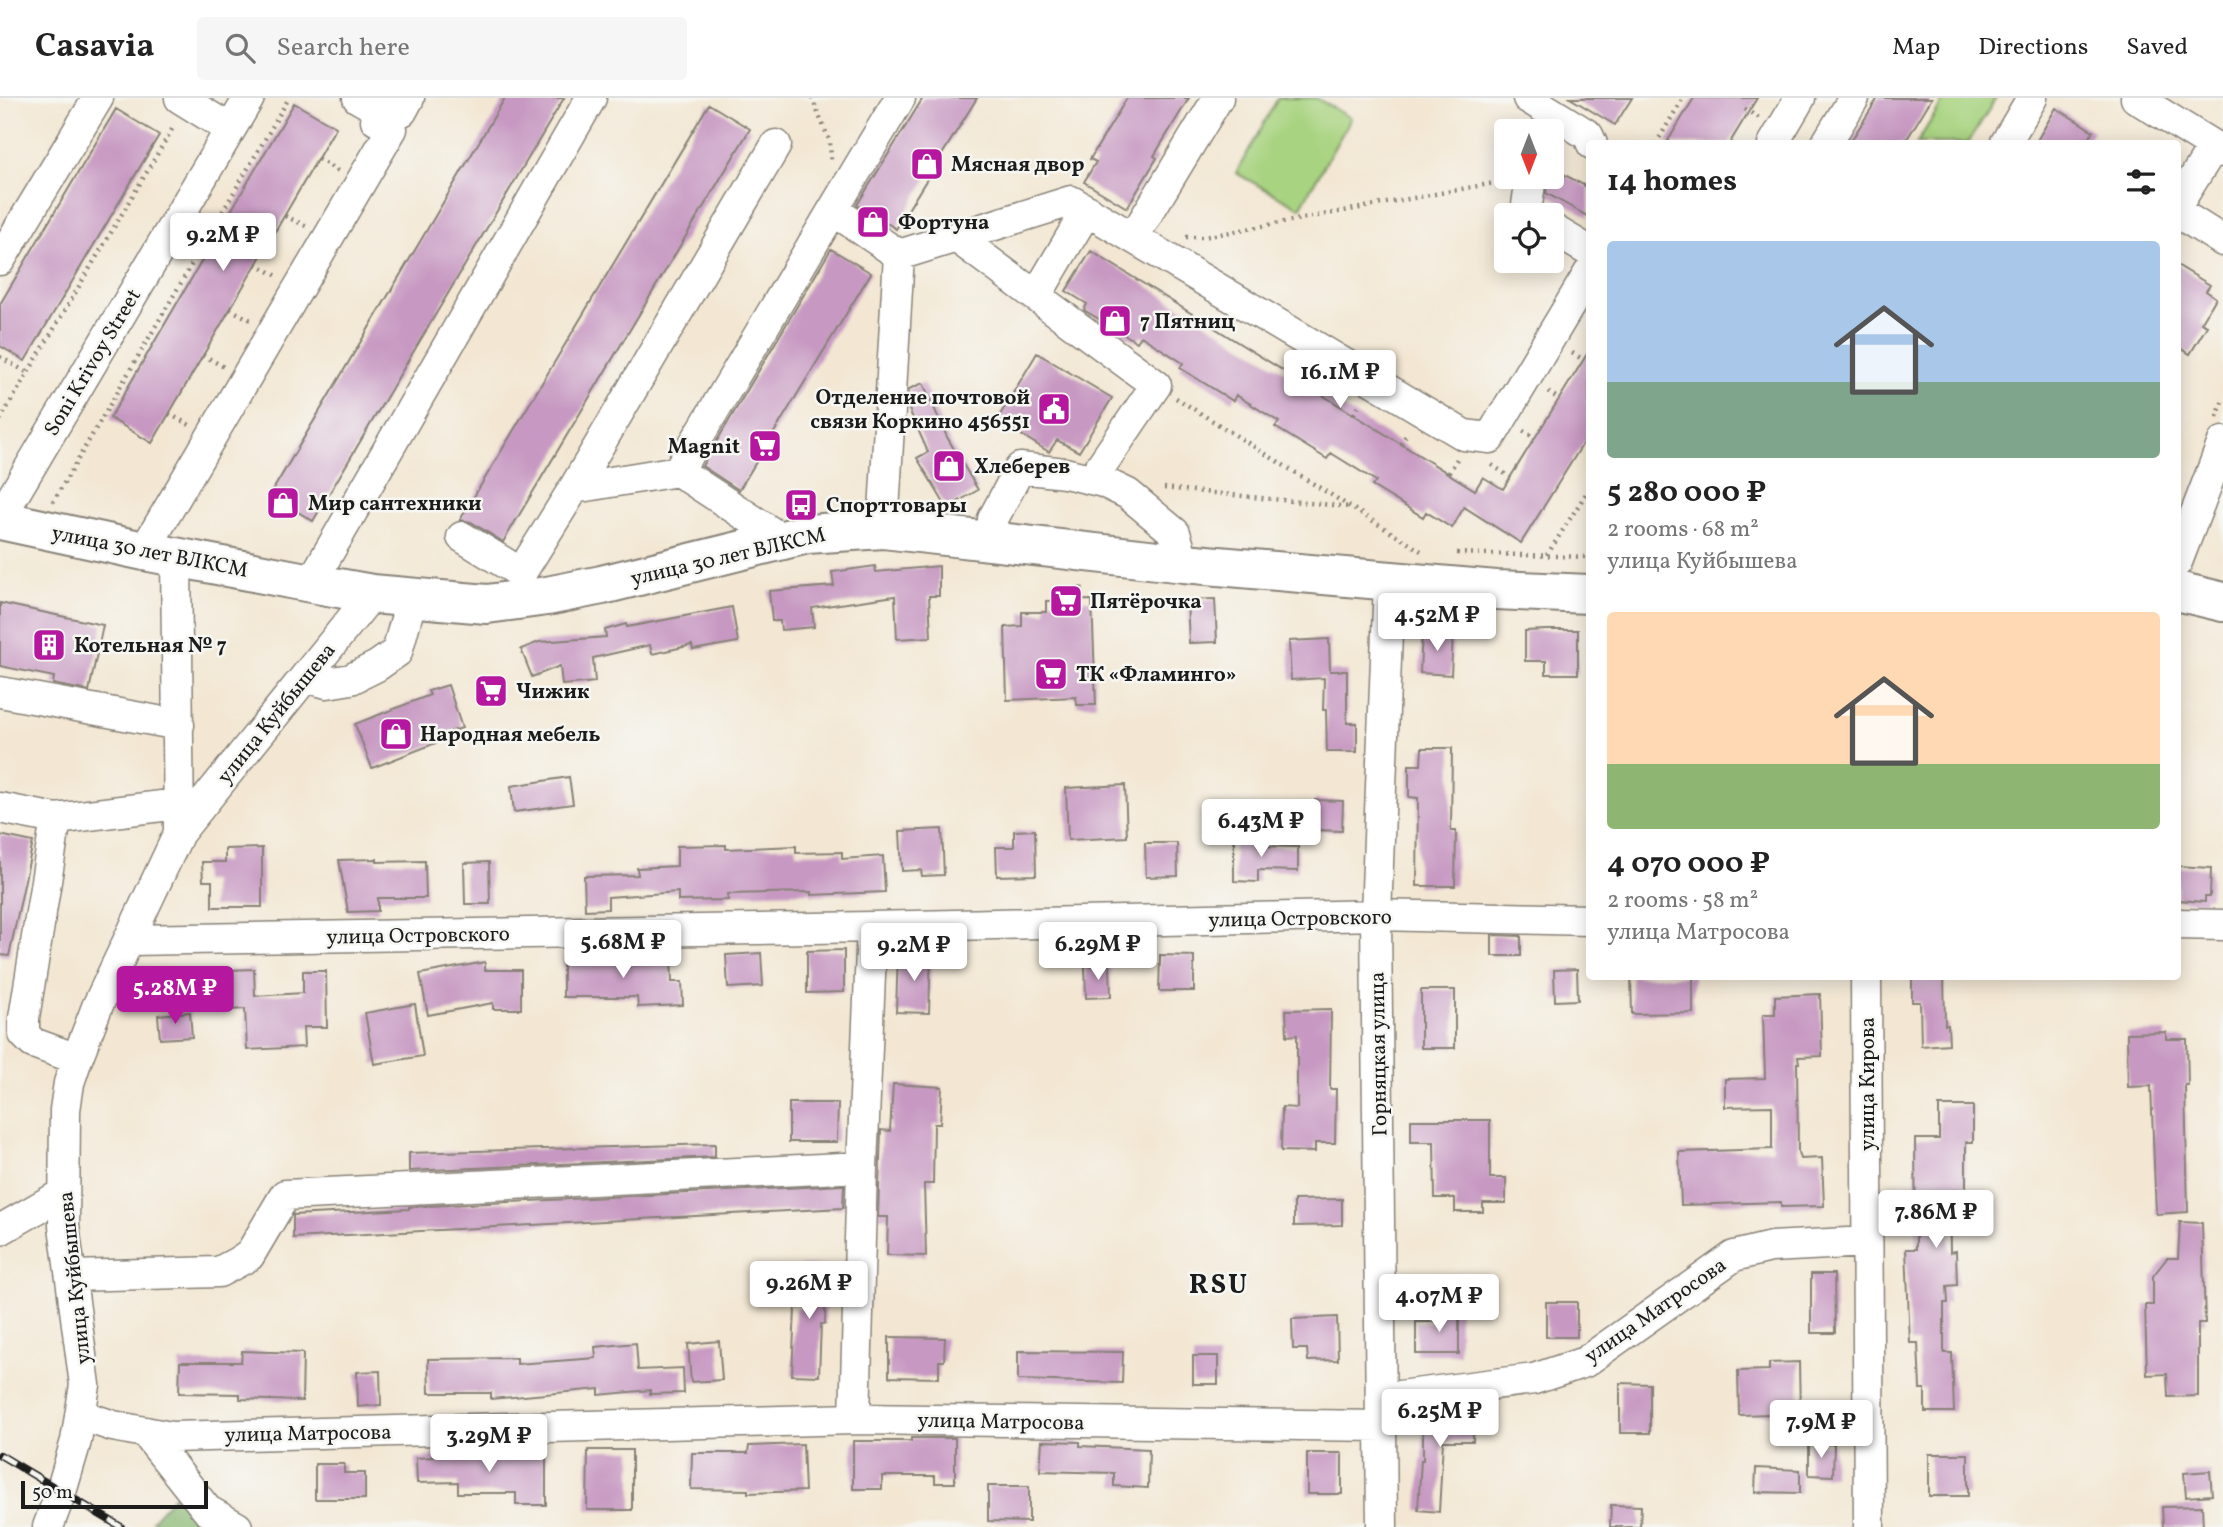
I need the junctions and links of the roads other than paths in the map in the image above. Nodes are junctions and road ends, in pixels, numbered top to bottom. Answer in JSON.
{"nodes":[{"id":1,"x":97,"y":98,"type":"edge"},
{"id":2,"x":249,"y":98,"type":"edge"},
{"id":3,"x":409,"y":98,"type":"edge"},
{"id":4,"x":591,"y":98,"type":"edge"},
{"id":5,"x":900,"y":98,"type":"edge"},
{"id":6,"x":1218,"y":98,"type":"edge"},
{"id":7,"x":1528,"y":98,"type":"edge"},
{"id":8,"x":1800,"y":98,"type":"edge"},
{"id":9,"x":1854,"y":98,"type":"edge"},
{"id":10,"x":2032,"y":98,"type":"edge"},
{"id":11,"x":2136,"y":98,"type":"edge"},
{"id":12,"x":184,"y":100,"type":"edge"},
{"id":13,"x":370,"y":105,"type":"edge"},
{"id":14,"x":1548,"y":119,"type":"edge"},
{"id":15,"x":230,"y":129,"type":"junction"},
{"id":16,"x":1564,"y":130,"type":"edge"},
{"id":17,"x":1590,"y":140,"type":"edge"},
{"id":18,"x":1775,"y":140,"type":"edge"},
{"id":19,"x":1828,"y":140,"type":"edge"},
{"id":20,"x":2007,"y":140,"type":"edge"},
{"id":21,"x":776,"y":145,"type":"dead end"},
{"id":22,"x":2218,"y":149,"type":"edge"},
{"id":23,"x":2181,"y":200,"type":"edge"},
{"id":24,"x":833,"y":210,"type":"junction"},
{"id":25,"x":1087,"y":210,"type":"junction"},
{"id":26,"x":2181,"y":215,"type":"edge"},
{"id":27,"x":1564,"y":236,"type":"edge"},
{"id":28,"x":956,"y":237,"type":"junction"},
{"id":29,"x":1133,"y":238,"type":"junction"},
{"id":30,"x":2223,"y":241,"type":"edge"},
{"id":31,"x":1586,"y":249,"type":"edge"},
{"id":32,"x":898,"y":254,"type":"junction"},
{"id":33,"x":0,"y":260,"type":"edge"},
{"id":34,"x":1586,"y":278,"type":"edge"},
{"id":35,"x":1036,"y":296,"type":"junction"},
{"id":36,"x":2223,"y":442,"type":"edge"},
{"id":37,"x":678,"y":471,"type":"junction"},
{"id":38,"x":1091,"y":480,"type":"junction"},
{"id":39,"x":574,"y":488,"type":"junction"},
{"id":40,"x":0,"y":519,"type":"edge"},
{"id":41,"x":883,"y":529,"type":"junction"},
{"id":42,"x":462,"y":537,"type":"dead end"},
{"id":43,"x":783,"y":540,"type":"junction"},
{"id":44,"x":991,"y":541,"type":"junction"},
{"id":45,"x":2181,"y":552,"type":"edge"},
{"id":46,"x":160,"y":554,"type":"junction"},
{"id":47,"x":1184,"y":563,"type":"junction"},
{"id":48,"x":1389,"y":582,"type":"junction"},
{"id":49,"x":311,"y":583,"type":"junction"},
{"id":50,"x":2181,"y":592,"type":"edge"},
{"id":51,"x":372,"y":594,"type":"junction"},
{"id":52,"x":1586,"y":594,"type":"edge"},
{"id":53,"x":412,"y":597,"type":"junction"},
{"id":54,"x":2223,"y":602,"type":"edge"},
{"id":55,"x":305,"y":677,"type":"junction"},
{"id":56,"x":0,"y":692,"type":"edge"},
{"id":57,"x":179,"y":725,"type":"junction"},
{"id":58,"x":0,"y":807,"type":"edge"},
{"id":59,"x":179,"y":818,"type":"junction"},
{"id":60,"x":56,"y":819,"type":"junction"},
{"id":61,"x":1376,"y":915,"type":"junction"},
{"id":62,"x":1586,"y":920,"type":"edge"},
{"id":63,"x":2181,"y":924,"type":"edge"},
{"id":64,"x":2223,"y":925,"type":"edge"},
{"id":65,"x":872,"y":927,"type":"junction"},
{"id":66,"x":129,"y":940,"type":"junction"},
{"id":67,"x":1866,"y":980,"type":"edge"},
{"id":68,"x":77,"y":1059,"type":"junction"},
{"id":69,"x":862,"y":1167,"type":"junction"},
{"id":70,"x":64,"y":1193,"type":"junction"},
{"id":71,"x":0,"y":1230,"type":"edge"},
{"id":72,"x":1867,"y":1242,"type":"junction"},
{"id":73,"x":72,"y":1276,"type":"junction"},
{"id":74,"x":80,"y":1415,"type":"junction"},
{"id":75,"x":855,"y":1419,"type":"junction"},
{"id":76,"x":1383,"y":1426,"type":"junction"},
{"id":77,"x":145,"y":1432,"type":"junction"},
{"id":78,"x":48,"y":1527,"type":"edge"},
{"id":79,"x":237,"y":1527,"type":"edge"},
{"id":80,"x":1382,"y":1527,"type":"edge"},
{"id":81,"x":1869,"y":1527,"type":"edge"}],
"edges":[{"from":1,"to":33,"type":"street"},
{"from":2,"to":15,"type":"street","name":"Soni Krivoy Street"},
{"from":3,"to":13,"type":"street"},
{"from":4,"to":49,"type":"street"},
{"from":5,"to":24,"type":"street"},
{"from":6,"to":29,"type":"street"},
{"from":7,"to":14,"type":"street"},
{"from":8,"to":18,"type":"street"},
{"from":9,"to":19,"type":"street"},
{"from":10,"to":20,"type":"street"},
{"from":11,"to":22,"type":"street"},
{"from":12,"to":15,"type":"street"},
{"from":13,"to":46,"type":"street"},
{"from":15,"to":40,"type":"street","name":"Soni Krivoy Street"},
{"from":16,"to":17,"type":"street"},
{"from":21,"to":39,"type":"street"},
{"from":22,"to":23,"type":"street"},
{"from":24,"to":32,"type":"street"},
{"from":24,"to":37,"type":"street"},
{"from":25,"to":28,"type":"street"},
{"from":25,"to":29,"type":"street"},
{"from":25,"to":35,"type":"street"},
{"from":26,"to":30,"type":"street"},
{"from":27,"to":31,"type":"street"},
{"from":28,"to":32,"type":"street"},
{"from":28,"to":35,"type":"street"},
{"from":29,"to":34,"type":"street"},
{"from":32,"to":41,"type":"street"},
{"from":35,"to":38,"type":"street"},
{"from":36,"to":45,"type":"street"},
{"from":37,"to":39,"type":"street"},
{"from":37,"to":43,"type":"street"},
{"from":38,"to":44,"type":"street"},
{"from":38,"to":47,"type":"street"},
{"from":39,"to":42,"type":"street"},
{"from":40,"to":46,"type":"main road","name":"улица 30 лет ВЛКСМ"},
{"from":41,"to":43,"type":"main road","name":"улица 30 лет ВЛКСМ"},
{"from":41,"to":44,"type":"main road","name":"улица 30 лет ВЛКСМ"},
{"from":43,"to":53,"type":"main road","name":"улица 30 лет ВЛКСМ"},
{"from":44,"to":47,"type":"main road","name":"улица 30 лет ВЛКСМ"},
{"from":46,"to":49,"type":"main road","name":"улица 30 лет ВЛКСМ"},
{"from":46,"to":57,"type":"street","name":"улица Куйбышева"},
{"from":47,"to":48,"type":"main road","name":"улица 30 лет ВЛКСМ"},
{"from":48,"to":52,"type":"main road","name":"улица 30 лет ВЛКСМ"},
{"from":48,"to":61,"type":"street","name":"Горняцкая улица"},
{"from":49,"to":51,"type":"main road","name":"улица 30 лет ВЛКСМ"},
{"from":50,"to":54,"type":"main road"},
{"from":51,"to":53,"type":"main road","name":"улица 30 лет ВЛКСМ"},
{"from":51,"to":55,"type":"street","name":"улица Куйбышева"},
{"from":53,"to":55,"type":"street"},
{"from":55,"to":59,"type":"street","name":"улица Куйбышева"},
{"from":56,"to":57,"type":"street"},
{"from":57,"to":59,"type":"street","name":"улица Куйбышева"},
{"from":58,"to":60,"type":"street"},
{"from":59,"to":60,"type":"street"},
{"from":59,"to":66,"type":"street","name":"улица Куйбышева"},
{"from":60,"to":68,"type":"street"},
{"from":61,"to":62,"type":"street","name":"улица Островского"},
{"from":61,"to":65,"type":"street","name":"улица Островского"},
{"from":61,"to":76,"type":"street","name":"Горняцкая улица"},
{"from":63,"to":64,"type":"street"},
{"from":65,"to":66,"type":"street","name":"улица Островского"},
{"from":65,"to":69,"type":"street"},
{"from":66,"to":68,"type":"street","name":"улица Куйбышева"},
{"from":67,"to":72,"type":"street","name":"улица Кирова"},
{"from":68,"to":70,"type":"street","name":"улица Куйбышева"},
{"from":69,"to":73,"type":"street"},
{"from":69,"to":75,"type":"street"},
{"from":70,"to":71,"type":"street"},
{"from":70,"to":73,"type":"street","name":"улица Куйбышева"},
{"from":72,"to":76,"type":"street","name":"улица Матросова"},
{"from":72,"to":81,"type":"street","name":"улица Кирова"},
{"from":73,"to":74,"type":"street","name":"улица Куйбышева"},
{"from":74,"to":77,"type":"street","name":"улица Матросова"},
{"from":74,"to":78,"type":"street","name":"улица Куйбышева"},
{"from":75,"to":76,"type":"street","name":"улица Матросова"},
{"from":75,"to":77,"type":"street","name":"улица Матросова"},
{"from":76,"to":80,"type":"street","name":"Горняцкая улица"},
{"from":77,"to":79,"type":"street"}]}
